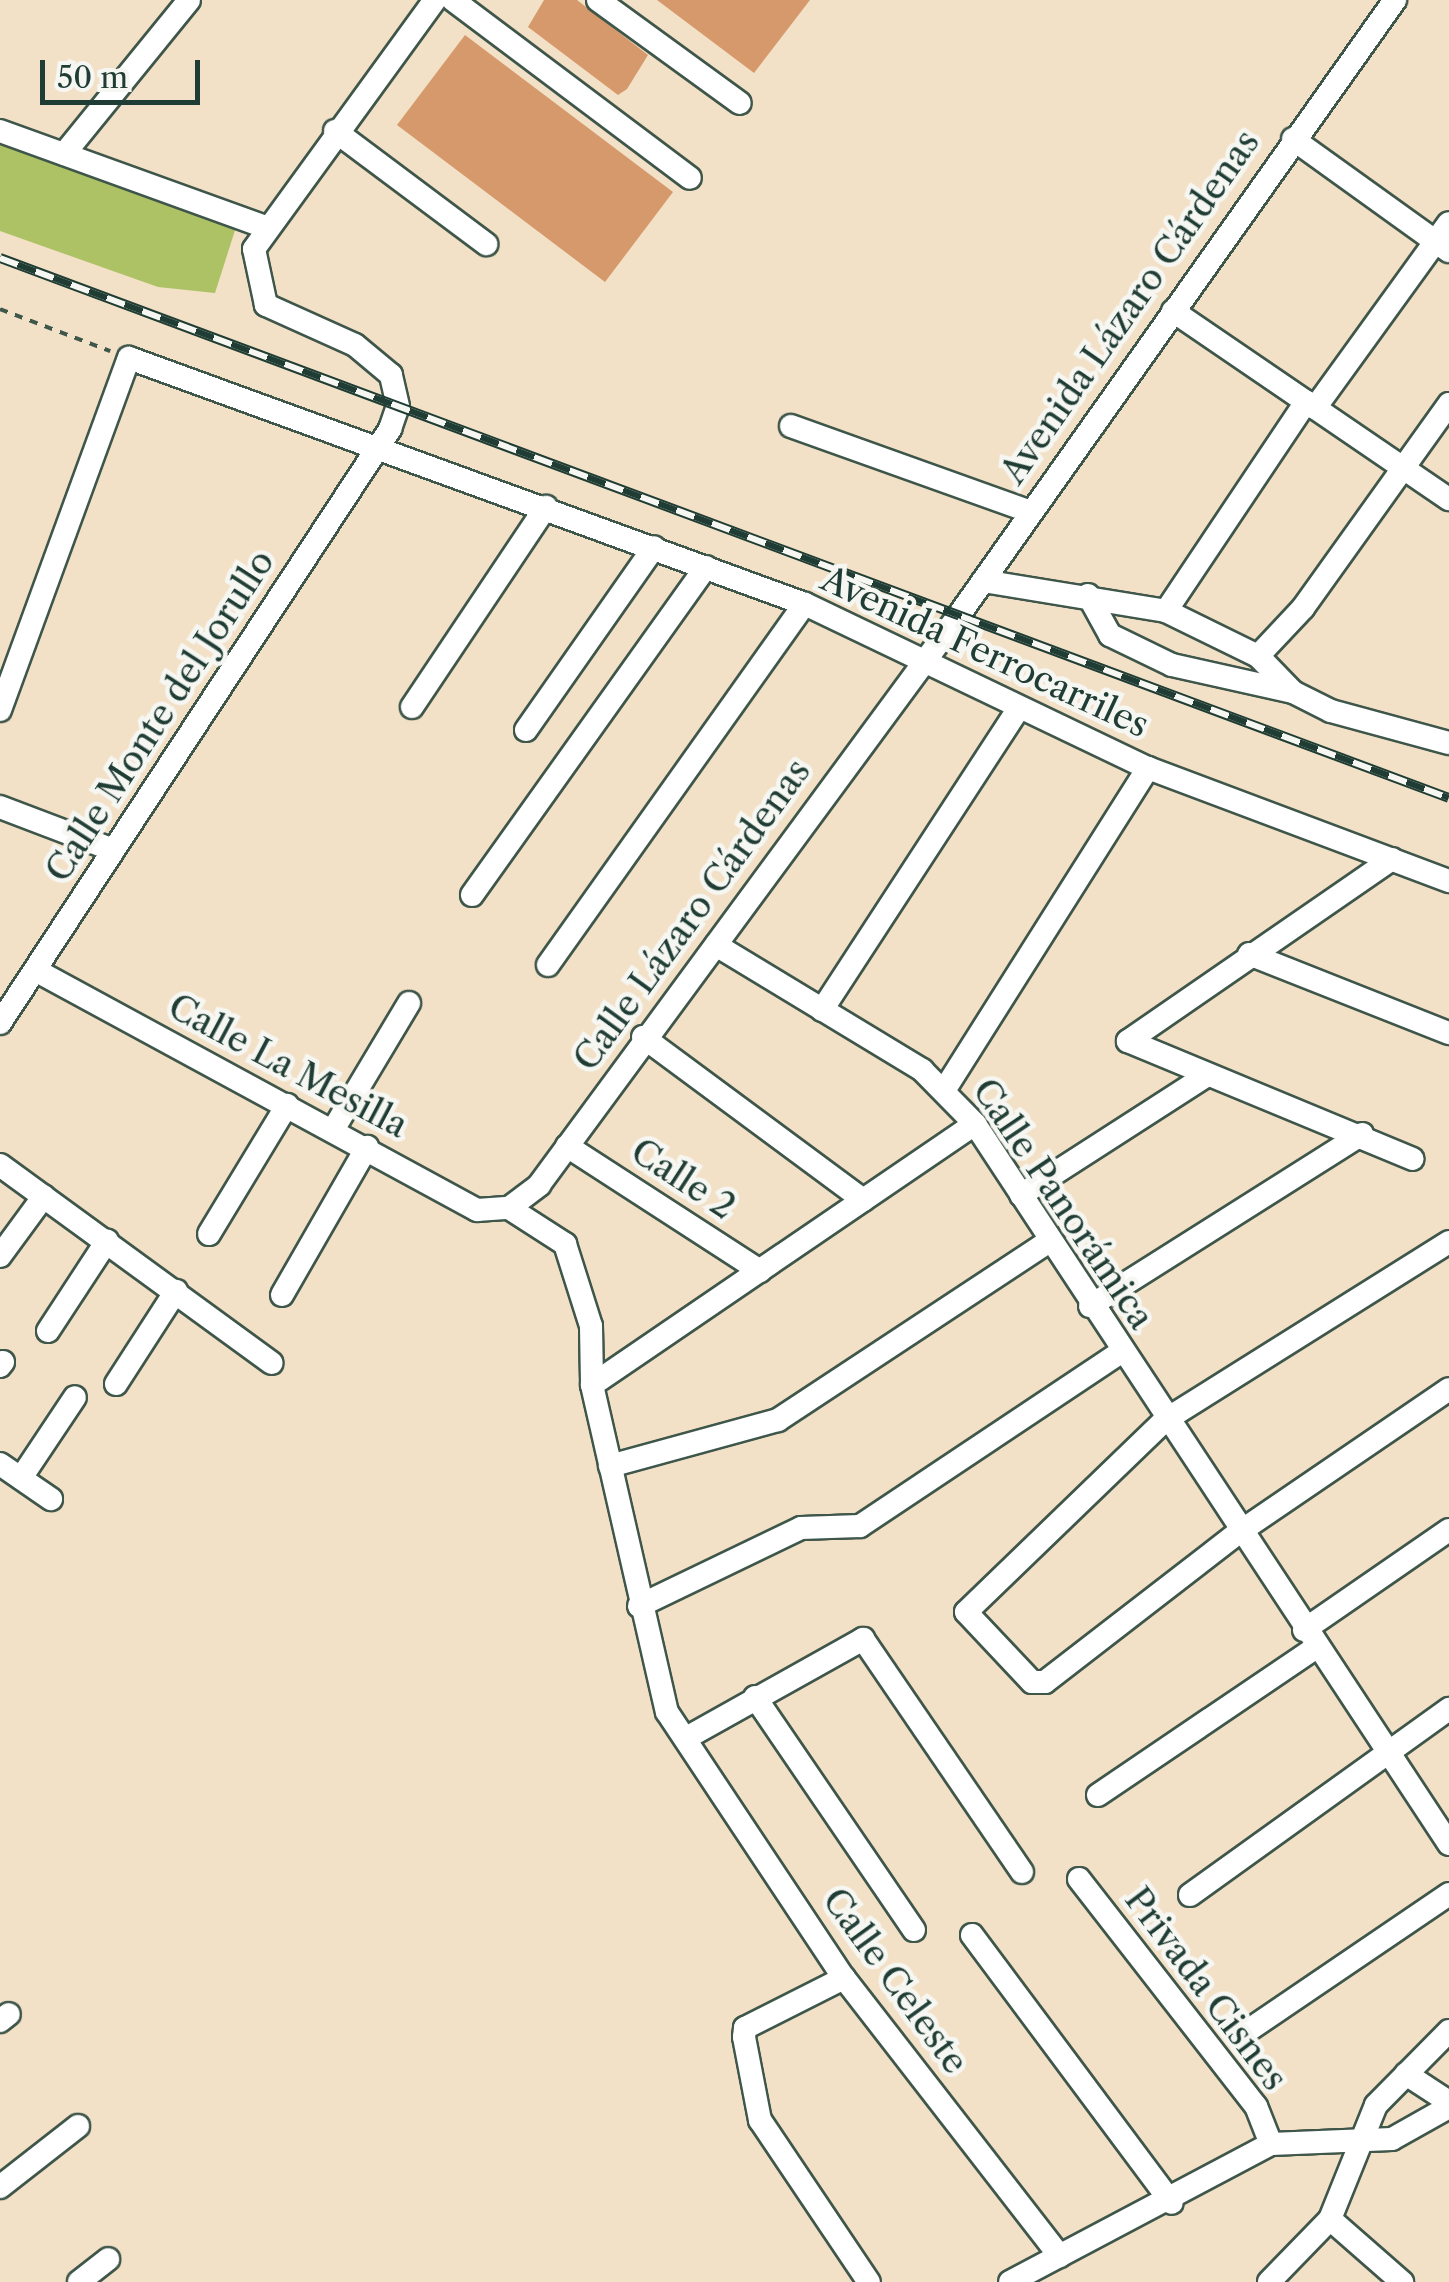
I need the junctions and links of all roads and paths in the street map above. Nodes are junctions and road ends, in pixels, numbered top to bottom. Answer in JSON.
{"nodes":[{"id":1,"x":189,"y":0,"type":"edge"},
{"id":2,"x":436,"y":0,"type":"edge"},
{"id":3,"x":453,"y":0,"type":"edge"},
{"id":4,"x":598,"y":0,"type":"edge"},
{"id":5,"x":1395,"y":0,"type":"edge"},
{"id":6,"x":740,"y":103,"type":"dead end"},
{"id":7,"x":0,"y":130,"type":"edge"},
{"id":8,"x":335,"y":131,"type":"junction"},
{"id":9,"x":1293,"y":139,"type":"junction"},
{"id":10,"x":64,"y":154,"type":"junction"},
{"id":11,"x":690,"y":178,"type":"dead end"},
{"id":12,"x":262,"y":226,"type":"junction"},
{"id":13,"x":1445,"y":238,"type":"edge"},
{"id":14,"x":486,"y":244,"type":"dead end"},
{"id":15,"x":0,"y":309,"type":"edge"},
{"id":16,"x":1173,"y":311,"type":"junction"},
{"id":17,"x":128,"y":358,"type":"junction"},
{"id":18,"x":1449,"y":404,"type":"edge"},
{"id":19,"x":1310,"y":405,"type":"junction"},
{"id":20,"x":791,"y":426,"type":"dead end"},
{"id":21,"x":378,"y":446,"type":"junction"},
{"id":22,"x":1402,"y":468,"type":"junction"},
{"id":23,"x":1449,"y":499,"type":"edge"},
{"id":24,"x":546,"y":507,"type":"junction"},
{"id":25,"x":1029,"y":510,"type":"junction"},
{"id":26,"x":654,"y":547,"type":"junction"},
{"id":27,"x":706,"y":567,"type":"junction"},
{"id":28,"x":983,"y":581,"type":"junction"},
{"id":29,"x":1088,"y":595,"type":"junction"},
{"id":30,"x":805,"y":604,"type":"junction"},
{"id":31,"x":1166,"y":612,"type":"junction"},
{"id":32,"x":924,"y":656,"type":"junction"},
{"id":33,"x":1258,"y":656,"type":"junction"},
{"id":34,"x":1293,"y":692,"type":"junction"},
{"id":35,"x":412,"y":708,"type":"dead end"},
{"id":36,"x":0,"y":710,"type":"edge"},
{"id":37,"x":1017,"y":711,"type":"junction"},
{"id":38,"x":1449,"y":716,"type":"edge"},
{"id":39,"x":526,"y":730,"type":"dead end"},
{"id":40,"x":1441,"y":740,"type":"edge"},
{"id":41,"x":1148,"y":768,"type":"junction"},
{"id":42,"x":0,"y":807,"type":"edge"},
{"id":43,"x":113,"y":850,"type":"junction"},
{"id":44,"x":1392,"y":859,"type":"junction"},
{"id":45,"x":1449,"y":880,"type":"edge"},
{"id":46,"x":472,"y":895,"type":"dead end"},
{"id":47,"x":716,"y":946,"type":"junction"},
{"id":48,"x":1250,"y":954,"type":"junction"},
{"id":49,"x":548,"y":965,"type":"dead end"},
{"id":50,"x":37,"y":971,"type":"junction"},
{"id":51,"x":9,"y":993,"type":"edge"},
{"id":52,"x":409,"y":1003,"type":"dead end"},
{"id":53,"x":822,"y":1010,"type":"junction"},
{"id":54,"x":0,"y":1024,"type":"edge"},
{"id":55,"x":1449,"y":1032,"type":"edge"},
{"id":56,"x":643,"y":1038,"type":"junction"},
{"id":57,"x":1204,"y":1077,"type":"junction"},
{"id":58,"x":945,"y":1089,"type":"junction"},
{"id":59,"x":287,"y":1105,"type":"junction"},
{"id":60,"x":975,"y":1124,"type":"junction"},
{"id":61,"x":334,"y":1130,"type":"junction"},
{"id":62,"x":1362,"y":1134,"type":"junction"},
{"id":63,"x":567,"y":1146,"type":"junction"},
{"id":64,"x":367,"y":1148,"type":"junction"},
{"id":65,"x":1413,"y":1159,"type":"dead end"},
{"id":66,"x":0,"y":1165,"type":"edge"},
{"id":67,"x":1021,"y":1195,"type":"junction"},
{"id":68,"x":44,"y":1196,"type":"junction"},
{"id":69,"x":863,"y":1200,"type":"junction"},
{"id":70,"x":509,"y":1208,"type":"junction"},
{"id":71,"x":209,"y":1234,"type":"dead end"},
{"id":72,"x":1049,"y":1240,"type":"junction"},
{"id":73,"x":107,"y":1241,"type":"junction"},
{"id":74,"x":1449,"y":1242,"type":"edge"},
{"id":75,"x":0,"y":1256,"type":"edge"},
{"id":76,"x":760,"y":1272,"type":"junction"},
{"id":77,"x":176,"y":1291,"type":"junction"},
{"id":78,"x":282,"y":1295,"type":"dead end"},
{"id":79,"x":1090,"y":1306,"type":"junction"},
{"id":80,"x":48,"y":1331,"type":"dead end"},
{"id":81,"x":1119,"y":1353,"type":"junction"},
{"id":82,"x":272,"y":1363,"type":"dead end"},
{"id":83,"x":116,"y":1384,"type":"dead end"},
{"id":84,"x":592,"y":1384,"type":"junction"},
{"id":85,"x":1449,"y":1389,"type":"edge"},
{"id":86,"x":75,"y":1397,"type":"dead end"},
{"id":87,"x":1164,"y":1421,"type":"junction"},
{"id":88,"x":0,"y":1464,"type":"edge"},
{"id":89,"x":610,"y":1466,"type":"junction"},
{"id":90,"x":22,"y":1478,"type":"junction"},
{"id":91,"x":51,"y":1498,"type":"dead end"},
{"id":92,"x":1449,"y":1530,"type":"edge"},
{"id":93,"x":1238,"y":1533,"type":"junction"},
{"id":94,"x":639,"y":1606,"type":"junction"},
{"id":95,"x":1311,"y":1639,"type":"junction"},
{"id":96,"x":755,"y":1697,"type":"junction"},
{"id":97,"x":1449,"y":1709,"type":"edge"},
{"id":98,"x":688,"y":1737,"type":"junction"},
{"id":99,"x":1390,"y":1754,"type":"junction"},
{"id":100,"x":1098,"y":1795,"type":"dead end"},
{"id":101,"x":1449,"y":1844,"type":"edge"},
{"id":102,"x":1022,"y":1872,"type":"dead end"},
{"id":103,"x":1079,"y":1879,"type":"dead end"},
{"id":104,"x":1449,"y":1894,"type":"edge"},
{"id":105,"x":1190,"y":1895,"type":"dead end"},
{"id":106,"x":914,"y":1930,"type":"dead end"},
{"id":107,"x":972,"y":1935,"type":"dead end"},
{"id":108,"x":844,"y":1978,"type":"junction"},
{"id":109,"x":1449,"y":2031,"type":"edge"},
{"id":110,"x":1243,"y":2034,"type":"dead end"},
{"id":111,"x":1406,"y":2074,"type":"junction"},
{"id":112,"x":1449,"y":2104,"type":"edge"},
{"id":113,"x":78,"y":2126,"type":"dead end"},
{"id":114,"x":1362,"y":2135,"type":"junction"},
{"id":115,"x":1271,"y":2144,"type":"junction"},
{"id":116,"x":0,"y":2187,"type":"edge"},
{"id":117,"x":1172,"y":2203,"type":"junction"},
{"id":118,"x":1330,"y":2220,"type":"junction"},
{"id":119,"x":1060,"y":2256,"type":"junction"},
{"id":120,"x":108,"y":2260,"type":"dead end"},
{"id":121,"x":1035,"y":2276,"type":"edge"},
{"id":122,"x":79,"y":2282,"type":"edge"},
{"id":123,"x":869,"y":2282,"type":"edge"},
{"id":124,"x":1010,"y":2282,"type":"edge"},
{"id":125,"x":1269,"y":2282,"type":"edge"},
{"id":126,"x":1402,"y":2282,"type":"edge"}],
"edges":[{"from":1,"to":10,"type":"street"},
{"from":2,"to":8,"type":"street"},
{"from":3,"to":11,"type":"street"},
{"from":4,"to":6,"type":"street"},
{"from":5,"to":9,"type":"street","name":"Avenida Lázaro Cárdenas"},
{"from":7,"to":10,"type":"street"},
{"from":8,"to":12,"type":"street"},
{"from":8,"to":14,"type":"street"},
{"from":9,"to":13,"type":"street"},
{"from":9,"to":16,"type":"street","name":"Avenida Lázaro Cárdenas"},
{"from":10,"to":12,"type":"street"},
{"from":12,"to":21,"type":"street","name":"Calle Monte del Jorullo"},
{"from":13,"to":19,"type":"street"},
{"from":15,"to":17,"type":"path"},
{"from":16,"to":19,"type":"street"},
{"from":16,"to":25,"type":"street","name":"Avenida Lázaro Cárdenas"},
{"from":17,"to":21,"type":"street","name":"Avenida Ferrocarriles"},
{"from":17,"to":36,"type":"street"},
{"from":18,"to":22,"type":"street"},
{"from":19,"to":22,"type":"street"},
{"from":19,"to":31,"type":"street"},
{"from":20,"to":25,"type":"street"},
{"from":21,"to":24,"type":"street","name":"Avenida Ferrocarriles"},
{"from":21,"to":43,"type":"street","name":"Calle Monte del Jorullo"},
{"from":22,"to":23,"type":"street"},
{"from":22,"to":33,"type":"street"},
{"from":24,"to":26,"type":"street","name":"Avenida Ferrocarriles"},
{"from":24,"to":35,"type":"street"},
{"from":25,"to":28,"type":"street","name":"Avenida Lázaro Cárdenas"},
{"from":26,"to":27,"type":"street","name":"Avenida Ferrocarriles"},
{"from":26,"to":39,"type":"street"},
{"from":27,"to":30,"type":"street","name":"Avenida Ferrocarriles"},
{"from":27,"to":46,"type":"street"},
{"from":28,"to":29,"type":"street"},
{"from":28,"to":32,"type":"street","name":"Avenida Lázaro Cárdenas"},
{"from":29,"to":31,"type":"street"},
{"from":29,"to":34,"type":"street"},
{"from":30,"to":32,"type":"street","name":"Avenida Ferrocarriles"},
{"from":30,"to":49,"type":"street"},
{"from":31,"to":33,"type":"street"},
{"from":32,"to":37,"type":"street","name":"Avenida Ferrocarriles"},
{"from":32,"to":47,"type":"street","name":"Calle Lázaro Cárdenas"},
{"from":33,"to":34,"type":"street"},
{"from":34,"to":40,"type":"street"},
{"from":37,"to":41,"type":"street","name":"Avenida Ferrocarriles"},
{"from":37,"to":53,"type":"street"},
{"from":38,"to":40,"type":"street"},
{"from":41,"to":44,"type":"street","name":"Avenida Ferrocarriles"},
{"from":41,"to":58,"type":"street"},
{"from":42,"to":43,"type":"street"},
{"from":43,"to":50,"type":"street","name":"Calle Monte del Jorullo"},
{"from":44,"to":45,"type":"street","name":"Avenida Ferrocarriles"},
{"from":44,"to":48,"type":"street"},
{"from":47,"to":53,"type":"street","name":"Calle Panorámica"},
{"from":47,"to":56,"type":"street","name":"Calle Lázaro Cárdenas"},
{"from":48,"to":55,"type":"street"},
{"from":48,"to":57,"type":"street"},
{"from":50,"to":51,"type":"street","name":"Calle Monte del Jorullo"},
{"from":50,"to":59,"type":"street","name":"Calle La Mesilla"},
{"from":51,"to":54,"type":"street","name":"Calle Monte del Jorullo"},
{"from":52,"to":61,"type":"street"},
{"from":53,"to":58,"type":"street","name":"Calle Panorámica"},
{"from":56,"to":63,"type":"street","name":"Calle Lázaro Cárdenas"},
{"from":56,"to":69,"type":"street"},
{"from":57,"to":62,"type":"street"},
{"from":57,"to":67,"type":"street"},
{"from":58,"to":60,"type":"street","name":"Calle Panorámica"},
{"from":59,"to":61,"type":"street","name":"Calle La Mesilla"},
{"from":59,"to":71,"type":"street"},
{"from":60,"to":67,"type":"street","name":"Calle Panorámica"},
{"from":60,"to":69,"type":"street"},
{"from":61,"to":64,"type":"street","name":"Calle La Mesilla"},
{"from":62,"to":65,"type":"street"},
{"from":62,"to":79,"type":"street"},
{"from":63,"to":70,"type":"street","name":"Calle Lázaro Cárdenas"},
{"from":63,"to":76,"type":"street","name":"Calle 2"},
{"from":64,"to":70,"type":"street","name":"Calle La Mesilla"},
{"from":64,"to":78,"type":"street"},
{"from":66,"to":68,"type":"street"},
{"from":67,"to":72,"type":"street","name":"Calle Panorámica"},
{"from":68,"to":73,"type":"street"},
{"from":68,"to":75,"type":"street"},
{"from":69,"to":76,"type":"street"},
{"from":70,"to":84,"type":"street","name":"Calle Celeste"},
{"from":72,"to":79,"type":"street","name":"Calle Panorámica"},
{"from":72,"to":89,"type":"street"},
{"from":73,"to":77,"type":"street"},
{"from":73,"to":80,"type":"street"},
{"from":74,"to":87,"type":"street"},
{"from":76,"to":84,"type":"street"},
{"from":77,"to":82,"type":"street"},
{"from":77,"to":83,"type":"street"},
{"from":79,"to":81,"type":"street","name":"Calle Panorámica"},
{"from":81,"to":87,"type":"street","name":"Calle Panorámica"},
{"from":81,"to":94,"type":"street"},
{"from":84,"to":89,"type":"street","name":"Calle Celeste"},
{"from":85,"to":93,"type":"street"},
{"from":86,"to":90,"type":"street"},
{"from":87,"to":93,"type":"street","name":"Calle Panorámica"},
{"from":87,"to":93,"type":"street"},
{"from":88,"to":90,"type":"street"},
{"from":89,"to":94,"type":"street","name":"Calle Celeste"},
{"from":90,"to":91,"type":"street"},
{"from":92,"to":95,"type":"street"},
{"from":93,"to":95,"type":"street","name":"Calle Panorámica"},
{"from":94,"to":98,"type":"street","name":"Calle Celeste"},
{"from":95,"to":99,"type":"street","name":"Calle Panorámica"},
{"from":95,"to":100,"type":"street"},
{"from":96,"to":98,"type":"street"},
{"from":96,"to":102,"type":"street"},
{"from":96,"to":106,"type":"street"},
{"from":97,"to":99,"type":"street"},
{"from":98,"to":108,"type":"street","name":"Calle Celeste"},
{"from":99,"to":101,"type":"street","name":"Calle Panorámica"},
{"from":99,"to":105,"type":"street"},
{"from":103,"to":115,"type":"street","name":"Privada Cisnes"},
{"from":104,"to":110,"type":"street"},
{"from":107,"to":117,"type":"street"},
{"from":108,"to":119,"type":"street","name":"Calle Celeste"},
{"from":108,"to":123,"type":"street"},
{"from":109,"to":111,"type":"street"},
{"from":111,"to":112,"type":"street"},
{"from":111,"to":114,"type":"street"},
{"from":112,"to":114,"type":"street"},
{"from":113,"to":116,"type":"street"},
{"from":114,"to":115,"type":"street"},
{"from":114,"to":118,"type":"street"},
{"from":115,"to":117,"type":"street"},
{"from":117,"to":119,"type":"street"},
{"from":118,"to":125,"type":"street"},
{"from":118,"to":126,"type":"street"},
{"from":119,"to":121,"type":"street"},
{"from":120,"to":122,"type":"street"},
{"from":121,"to":124,"type":"street"}]}
